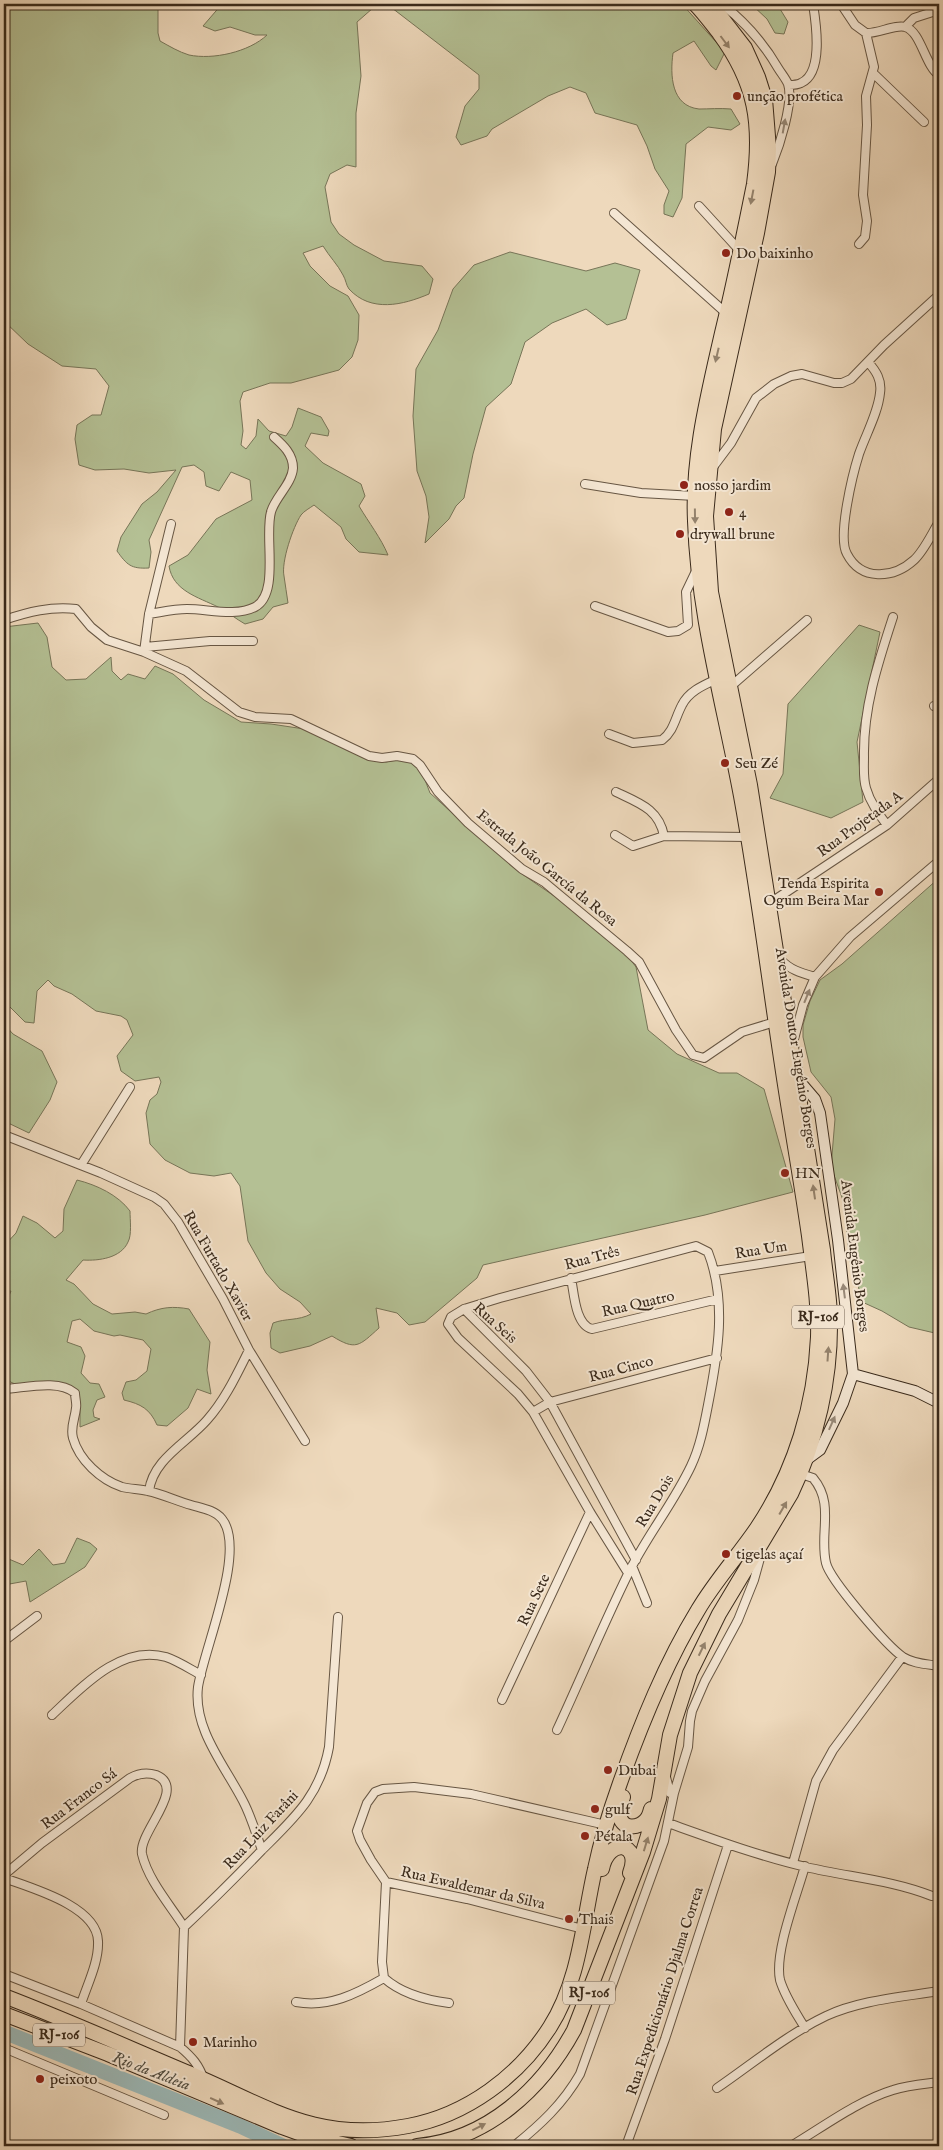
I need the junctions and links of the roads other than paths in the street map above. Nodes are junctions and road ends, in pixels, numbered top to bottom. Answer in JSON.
{"nodes":[{"id":1,"x":695,"y":4,"type":"edge"},
{"id":2,"x":711,"y":4,"type":"edge"},
{"id":3,"x":722,"y":4,"type":"edge"},
{"id":4,"x":813,"y":4,"type":"edge"},
{"id":5,"x":841,"y":4,"type":"edge"},
{"id":6,"x":939,"y":10,"type":"edge"},
{"id":7,"x":905,"y":26,"type":"junction"},
{"id":8,"x":866,"y":33,"type":"junction"},
{"id":9,"x":873,"y":72,"type":"junction"},
{"id":10,"x":939,"y":75,"type":"edge"},
{"id":11,"x":789,"y":85,"type":"junction"},
{"id":12,"x":924,"y":122,"type":"dead end"},
{"id":13,"x":768,"y":172,"type":"junction"},
{"id":14,"x":699,"y":206,"type":"dead end"},
{"id":15,"x":614,"y":213,"type":"dead end"},
{"id":16,"x":859,"y":244,"type":"dead end"},
{"id":17,"x":741,"y":252,"type":"junction"},
{"id":18,"x":939,"y":296,"type":"edge"},
{"id":19,"x":727,"y":314,"type":"junction"},
{"id":20,"x":868,"y":362,"type":"junction"},
{"id":21,"x":274,"y":437,"type":"dead end"},
{"id":22,"x":709,"y":473,"type":"junction"},
{"id":23,"x":585,"y":484,"type":"dead end"},
{"id":24,"x":695,"y":496,"type":"junction"},
{"id":25,"x":939,"y":522,"type":"edge"},
{"id":26,"x":171,"y":524,"type":"dead end"},
{"id":27,"x":698,"y":567,"type":"junction"},
{"id":28,"x":595,"y":606,"type":"dead end"},
{"id":29,"x":149,"y":614,"type":"junction"},
{"id":30,"x":893,"y":617,"type":"dead end"},
{"id":31,"x":4,"y":620,"type":"edge"},
{"id":32,"x":807,"y":620,"type":"dead end"},
{"id":33,"x":253,"y":642,"type":"dead end"},
{"id":34,"x":144,"y":649,"type":"junction"},
{"id":35,"x":717,"y":679,"type":"junction"},
{"id":36,"x":730,"y":687,"type":"junction"},
{"id":37,"x":609,"y":734,"type":"dead end"},
{"id":38,"x":939,"y":779,"type":"edge"},
{"id":39,"x":616,"y":792,"type":"dead end"},
{"id":40,"x":887,"y":824,"type":"junction"},
{"id":41,"x":615,"y":835,"type":"dead end"},
{"id":42,"x":664,"y":836,"type":"junction"},
{"id":43,"x":748,"y":837,"type":"junction"},
{"id":44,"x":939,"y":860,"type":"edge"},
{"id":45,"x":770,"y":903,"type":"junction"},
{"id":46,"x":777,"y":956,"type":"junction"},
{"id":47,"x":815,"y":977,"type":"junction"},
{"id":48,"x":774,"y":1022,"type":"junction"},
{"id":49,"x":792,"y":1050,"type":"junction"},
{"id":50,"x":797,"y":1078,"type":"junction"},
{"id":51,"x":130,"y":1087,"type":"dead end"},
{"id":52,"x":4,"y":1135,"type":"edge"},
{"id":53,"x":81,"y":1165,"type":"junction"},
{"id":54,"x":811,"y":1256,"type":"junction"},
{"id":55,"x":715,"y":1271,"type":"junction"},
{"id":56,"x":570,"y":1278,"type":"junction"},
{"id":57,"x":718,"y":1300,"type":"junction"},
{"id":58,"x":464,"y":1309,"type":"junction"},
{"id":59,"x":249,"y":1350,"type":"junction"},
{"id":60,"x":717,"y":1358,"type":"junction"},
{"id":61,"x":853,"y":1374,"type":"junction"},
{"id":62,"x":4,"y":1390,"type":"edge"},
{"id":63,"x":550,"y":1402,"type":"junction"},
{"id":64,"x":939,"y":1403,"type":"edge"},
{"id":65,"x":533,"y":1412,"type":"junction"},
{"id":66,"x":305,"y":1441,"type":"dead end"},
{"id":67,"x":805,"y":1461,"type":"junction"},
{"id":68,"x":800,"y":1474,"type":"junction"},
{"id":69,"x":149,"y":1491,"type":"junction"},
{"id":70,"x":590,"y":1512,"type":"junction"},
{"id":71,"x":766,"y":1537,"type":"junction"},
{"id":72,"x":632,"y":1566,"type":"junction"},
{"id":73,"x":647,"y":1603,"type":"dead end"},
{"id":74,"x":37,"y":1616,"type":"dead end"},
{"id":75,"x":338,"y":1617,"type":"dead end"},
{"id":76,"x":691,"y":1622,"type":"junction"},
{"id":77,"x":4,"y":1641,"type":"edge"},
{"id":78,"x":902,"y":1656,"type":"junction"},
{"id":79,"x":939,"y":1666,"type":"edge"},
{"id":80,"x":690,"y":1673,"type":"junction"},
{"id":81,"x":201,"y":1675,"type":"junction"},
{"id":82,"x":502,"y":1700,"type":"dead end"},
{"id":83,"x":52,"y":1715,"type":"dead end"},
{"id":84,"x":557,"y":1730,"type":"dead end"},
{"id":85,"x":668,"y":1795,"type":"junction"},
{"id":86,"x":668,"y":1823,"type":"junction"},
{"id":87,"x":606,"y":1825,"type":"junction"},
{"id":88,"x":728,"y":1845,"type":"junction"},
{"id":89,"x":262,"y":1850,"type":"junction"},
{"id":90,"x":793,"y":1863,"type":"junction"},
{"id":91,"x":805,"y":1866,"type":"junction"},
{"id":92,"x":4,"y":1876,"type":"edge"},
{"id":93,"x":386,"y":1882,"type":"junction"},
{"id":94,"x":932,"y":1896,"type":"dead end"},
{"id":95,"x":184,"y":1927,"type":"junction"},
{"id":96,"x":583,"y":1929,"type":"junction"},
{"id":97,"x":4,"y":1974,"type":"edge"},
{"id":98,"x":384,"y":1978,"type":"junction"},
{"id":99,"x":939,"y":1991,"type":"edge"},
{"id":100,"x":4,"y":1996,"type":"edge"},
{"id":101,"x":564,"y":1999,"type":"junction"},
{"id":102,"x":296,"y":2002,"type":"dead end"},
{"id":103,"x":449,"y":2003,"type":"dead end"},
{"id":104,"x":81,"y":2004,"type":"junction"},
{"id":105,"x":585,"y":2005,"type":"junction"},
{"id":106,"x":6,"y":2017,"type":"edge"},
{"id":107,"x":805,"y":2028,"type":"junction"},
{"id":108,"x":180,"y":2047,"type":"junction"},
{"id":109,"x":4,"y":2048,"type":"edge"},
{"id":110,"x":204,"y":2080,"type":"junction"},
{"id":111,"x":939,"y":2082,"type":"edge"},
{"id":112,"x":717,"y":2088,"type":"dead end"},
{"id":113,"x":164,"y":2115,"type":"dead end"},
{"id":114,"x":436,"y":2145,"type":"edge"},
{"id":115,"x":351,"y":2146,"type":"edge"},
{"id":116,"x":417,"y":2146,"type":"edge"},
{"id":117,"x":514,"y":2146,"type":"edge"},
{"id":118,"x":626,"y":2146,"type":"edge"},
{"id":119,"x":791,"y":2146,"type":"edge"}],
"edges":[{"from":1,"to":17,"type":"highway","name":"Avenida Doutor Eugênio Borges","number":"RJ-106","one_way":true},
{"from":2,"to":13,"type":"highway","name":"Avenida Doutor Eugênio Borges","number":"RJ-106"},
{"from":3,"to":11,"type":"street"},
{"from":4,"to":11,"type":"street"},
{"from":5,"to":8,"type":"street"},
{"from":6,"to":7,"type":"street"},
{"from":7,"to":8,"type":"street"},
{"from":7,"to":10,"type":"street"},
{"from":8,"to":9,"type":"street"},
{"from":9,"to":12,"type":"street"},
{"from":9,"to":16,"type":"street"},
{"from":13,"to":11,"type":"street","one_way":true},
{"from":13,"to":22,"type":"highway","name":"Avenida Doutor Eugênio Borges","number":"RJ-106"},
{"from":14,"to":17,"type":"street"},
{"from":15,"to":19,"type":"street"},
{"from":17,"to":19,"type":"highway","name":"Avenida Doutor Eugênio Borges","number":"RJ-106"},
{"from":18,"to":20,"type":"street"},
{"from":19,"to":24,"type":"highway","name":"Avenida Doutor Eugênio Borges","number":"RJ-106","one_way":true},
{"from":20,"to":22,"type":"street"},
{"from":20,"to":25,"type":"street"},
{"from":21,"to":29,"type":"street"},
{"from":22,"to":36,"type":"highway","name":"Avenida Doutor Eugênio Borges","number":"RJ-106"},
{"from":23,"to":24,"type":"street"},
{"from":24,"to":27,"type":"highway","name":"Avenida Doutor Eugênio Borges","number":"RJ-106","one_way":true},
{"from":26,"to":29,"type":"street"},
{"from":27,"to":28,"type":"street"},
{"from":27,"to":35,"type":"highway","name":"Avenida Doutor Eugênio Borges","number":"RJ-106"},
{"from":29,"to":34,"type":"street"},
{"from":30,"to":40,"type":"street"},
{"from":31,"to":34,"type":"street","name":"Estrada João García da Rosa"},
{"from":32,"to":36,"type":"street"},
{"from":33,"to":34,"type":"street"},
{"from":34,"to":48,"type":"street","name":"Estrada João García da Rosa"},
{"from":35,"to":37,"type":"street"},
{"from":35,"to":43,"type":"highway","name":"Avenida Doutor Eugênio Borges","number":"RJ-106"},
{"from":36,"to":45,"type":"highway","name":"Avenida Doutor Eugênio Borges","number":"RJ-106"},
{"from":38,"to":40,"type":"street","name":"Rua Projetada A"},
{"from":39,"to":42,"type":"street"},
{"from":40,"to":45,"type":"street","name":"Rua Projetada A"},
{"from":41,"to":42,"type":"street"},
{"from":42,"to":43,"type":"street"},
{"from":43,"to":48,"type":"highway","name":"Avenida Doutor Eugênio Borges","number":"RJ-106"},
{"from":44,"to":47,"type":"street"},
{"from":45,"to":46,"type":"highway","name":"Avenida Doutor Eugênio Borges","number":"RJ-106"},
{"from":46,"to":47,"type":"street"},
{"from":46,"to":49,"type":"highway","name":"Avenida Doutor Eugênio Borges","number":"RJ-106"},
{"from":49,"to":47,"type":"street","one_way":true},
{"from":48,"to":54,"type":"highway","name":"Avenida Doutor Eugênio Borges","number":"RJ-106"},
{"from":49,"to":50,"type":"highway","name":"Avenida Doutor Eugênio Borges","number":"RJ-106"},
{"from":61,"to":50,"type":"main road","name":"Avenida Eugênio Borges","one_way":true},
{"from":67,"to":50,"type":"highway","name":"Avenida Doutor Eugênio Borges","number":"RJ-106","one_way":true},
{"from":51,"to":53,"type":"street"},
{"from":52,"to":53,"type":"street","name":"Rua Furtado Xavier"},
{"from":53,"to":59,"type":"street","name":"Rua Furtado Xavier"},
{"from":54,"to":55,"type":"street","name":"Rua Um"},
{"from":54,"to":76,"type":"highway","name":"Avenida Doutor Eugênio Borges","number":"RJ-106"},
{"from":55,"to":56,"type":"street","name":"Rua Três"},
{"from":55,"to":57,"type":"street","name":"Rua Dois"},
{"from":56,"to":57,"type":"street","name":"Rua Quatro"},
{"from":56,"to":58,"type":"street","name":"Rua Três"},
{"from":57,"to":60,"type":"street","name":"Rua Dois"},
{"from":58,"to":63,"type":"street","name":"Rua Seis"},
{"from":58,"to":65,"type":"street","name":"Rua Seis"},
{"from":59,"to":66,"type":"street","name":"Rua Furtado Xavier"},
{"from":59,"to":69,"type":"street"},
{"from":60,"to":63,"type":"street","name":"Rua Cinco"},
{"from":60,"to":72,"type":"street","name":"Rua Dois"},
{"from":61,"to":64,"type":"main road"},
{"from":67,"to":61,"type":"main road","name":"Avenida Eugênio Borges","one_way":true},
{"from":62,"to":69,"type":"street"},
{"from":63,"to":65,"type":"street","name":"Rua Cinco"},
{"from":63,"to":72,"type":"street","name":"Rua Seis"},
{"from":65,"to":70,"type":"street","name":"Rua Seis"},
{"from":67,"to":68,"type":"highway","name":"Avenida Doutor Eugênio Borges","number":"RJ-106"},
{"from":71,"to":68,"type":"highway","name":"Avenida Doutor Eugênio Borges","number":"RJ-106","one_way":true},
{"from":68,"to":78,"type":"street"},
{"from":69,"to":81,"type":"street"},
{"from":70,"to":72,"type":"street","name":"Rua Seis"},
{"from":70,"to":82,"type":"street","name":"Rua Sete"},
{"from":80,"to":71,"type":"highway","name":"Avenida Doutor Eugênio Borges","number":"RJ-106","one_way":true},
{"from":71,"to":85,"type":"street"},
{"from":72,"to":73,"type":"street","name":"Rua Seis"},
{"from":72,"to":84,"type":"street","name":"Rua Dois"},
{"from":74,"to":77,"type":"street"},
{"from":75,"to":89,"type":"street","name":"Rua Luiz Farâni"},
{"from":76,"to":80,"type":"highway"},
{"from":76,"to":87,"type":"highway","name":"Avenida Doutor Eugênio Borges","number":"RJ-106"},
{"from":78,"to":79,"type":"street"},
{"from":78,"to":90,"type":"street"},
{"from":80,"to":85,"type":"highway","name":"Avenida Doutor Eugênio Borges","number":"RJ-106"},
{"from":81,"to":83,"type":"street"},
{"from":81,"to":89,"type":"street"},
{"from":85,"to":86,"type":"street"},
{"from":105,"to":85,"type":"highway","name":"Avenida Doutor Eugênio Borges","number":"RJ-106","one_way":true},
{"from":86,"to":88,"type":"street"},
{"from":86,"to":117,"type":"street"},
{"from":87,"to":93,"type":"street"},
{"from":87,"to":96,"type":"highway","name":"Avenida Doutor Eugênio Borges","number":"RJ-106"},
{"from":88,"to":90,"type":"street"},
{"from":88,"to":118,"type":"street","name":"Rua Expedicionário Djalma Correa"},
{"from":89,"to":95,"type":"street","name":"Rua Luiz Farâni"},
{"from":90,"to":91,"type":"street"},
{"from":91,"to":94,"type":"street"},
{"from":91,"to":107,"type":"street"},
{"from":92,"to":95,"type":"street","name":"Rua Franco Sá"},
{"from":92,"to":104,"type":"street"},
{"from":93,"to":96,"type":"street","name":"Rua Ewaldemar da Silva"},
{"from":93,"to":98,"type":"street"},
{"from":95,"to":108,"type":"street"},
{"from":96,"to":101,"type":"highway","name":"Avenida Doutor Eugênio Borges","number":"RJ-106"},
{"from":97,"to":104,"type":"street"},
{"from":98,"to":102,"type":"street"},
{"from":98,"to":103,"type":"street"},
{"from":99,"to":107,"type":"street"},
{"from":100,"to":110,"type":"highway","name":"Avenida Doutor Eugênio Borges","number":"RJ-106"},
{"from":101,"to":105,"type":"highway"},
{"from":101,"to":110,"type":"highway","name":"Avenida Doutor Eugênio Borges","number":"RJ-106"},
{"from":104,"to":108,"type":"street"},
{"from":114,"to":105,"type":"highway","name":"Avenida Doutor Eugênio Borges","number":"RJ-106","one_way":true},
{"from":106,"to":115,"type":"highway","number":"RJ-106","one_way":true},
{"from":107,"to":112,"type":"street"},
{"from":108,"to":110,"type":"street"},
{"from":109,"to":113,"type":"street"},
{"from":111,"to":119,"type":"street"},
{"from":114,"to":116,"type":"highway","name":"Avenida Doutor Eugênio Borges","number":"RJ-106"}]}
